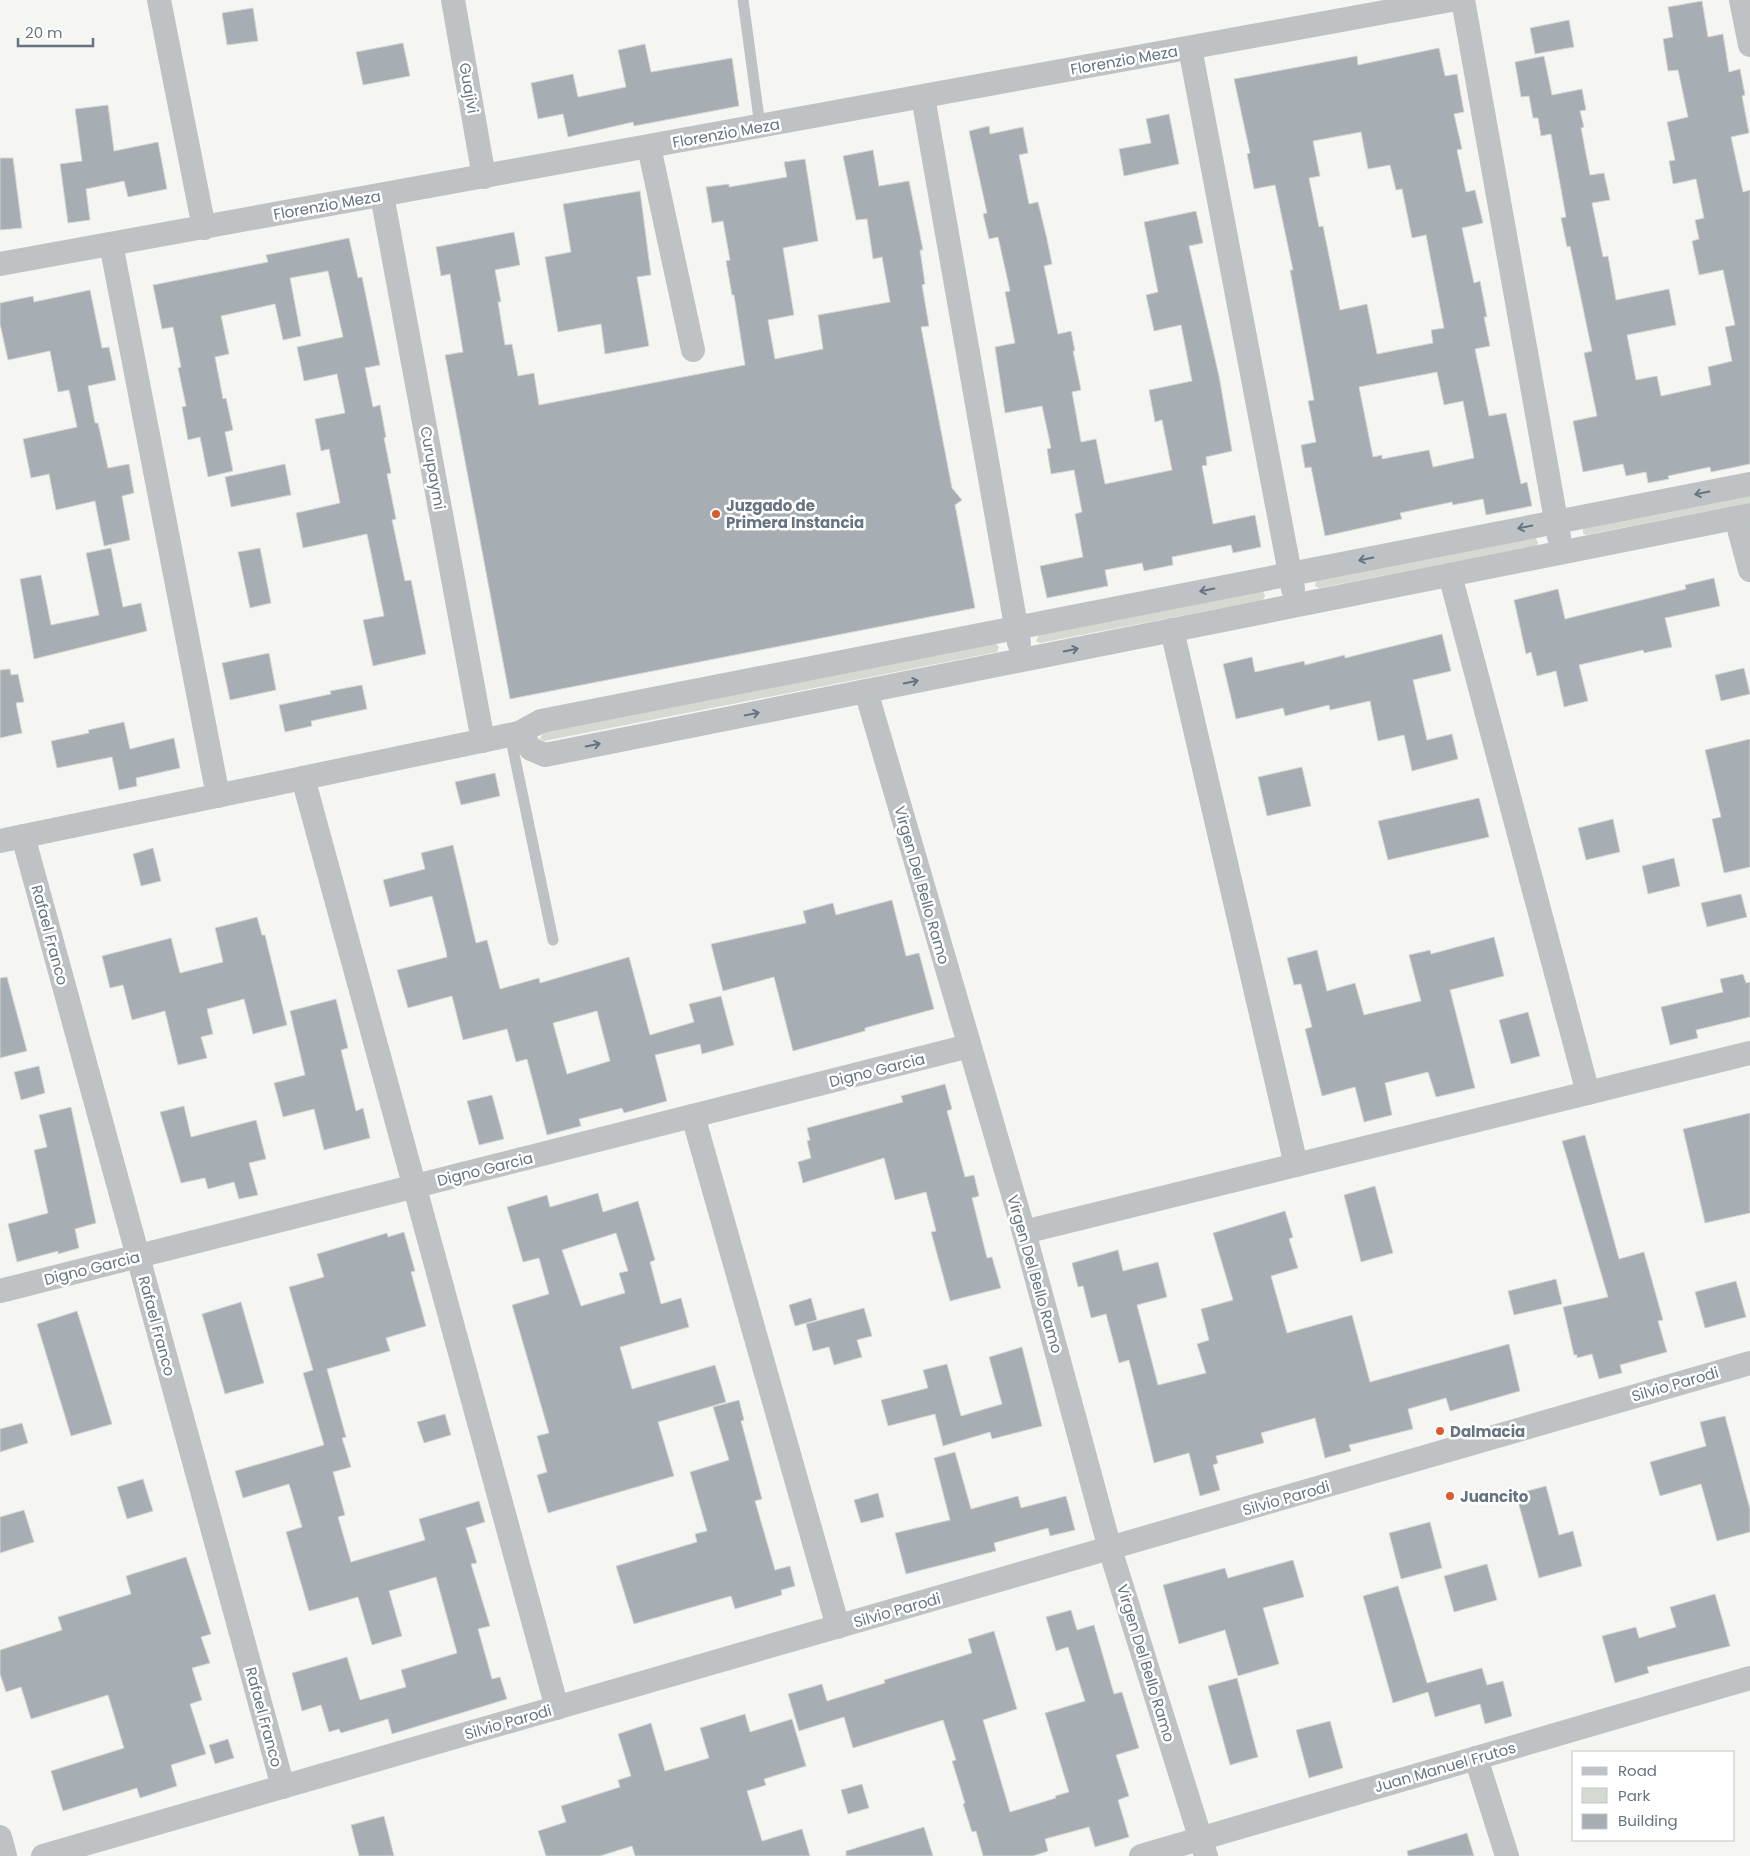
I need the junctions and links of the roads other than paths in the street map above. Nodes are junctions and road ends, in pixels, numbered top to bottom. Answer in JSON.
{"nodes":[{"id":1,"x":159,"y":0,"type":"edge"},
{"id":2,"x":453,"y":0,"type":"edge"},
{"id":3,"x":743,"y":0,"type":"edge"},
{"id":4,"x":1451,"y":0,"type":"edge"},
{"id":5,"x":1463,"y":0,"type":"edge"},
{"id":6,"x":1741,"y":0,"type":"edge"},
{"id":7,"x":1387,"y":6,"type":"edge"},
{"id":8,"x":1750,"y":45,"type":"edge"},
{"id":9,"x":1190,"y":48,"type":"junction"},
{"id":10,"x":923,"y":97,"type":"junction"},
{"id":11,"x":760,"y":126,"type":"junction"},
{"id":12,"x":649,"y":147,"type":"junction"},
{"id":13,"x":484,"y":176,"type":"junction"},
{"id":14,"x":382,"y":195,"type":"junction"},
{"id":15,"x":204,"y":228,"type":"junction"},
{"id":16,"x":111,"y":244,"type":"junction"},
{"id":17,"x":0,"y":264,"type":"edge"},
{"id":18,"x":693,"y":350,"type":"dead end"},
{"id":19,"x":1750,"y":484,"type":"edge"},
{"id":20,"x":1743,"y":516,"type":"edge"},
{"id":21,"x":1557,"y":521,"type":"junction"},
{"id":22,"x":1562,"y":553,"type":"junction"},
{"id":23,"x":1750,"y":570,"type":"edge"},
{"id":24,"x":1291,"y":574,"type":"junction"},
{"id":25,"x":1450,"y":575,"type":"junction"},
{"id":26,"x":1296,"y":605,"type":"junction"},
{"id":27,"x":1016,"y":627,"type":"junction"},
{"id":28,"x":1172,"y":630,"type":"junction"},
{"id":29,"x":1022,"y":660,"type":"junction"},
{"id":30,"x":866,"y":691,"type":"junction"},
{"id":31,"x":515,"y":734,"type":"junction"},
{"id":32,"x":483,"y":741,"type":"junction"},
{"id":33,"x":303,"y":778,"type":"junction"},
{"id":34,"x":218,"y":796,"type":"junction"},
{"id":35,"x":23,"y":836,"type":"junction"},
{"id":36,"x":0,"y":841,"type":"edge"},
{"id":37,"x":553,"y":940,"type":"dead end"},
{"id":38,"x":969,"y":1046,"type":"junction"},
{"id":39,"x":1750,"y":1053,"type":"edge"},
{"id":40,"x":1588,"y":1093,"type":"junction"},
{"id":41,"x":693,"y":1116,"type":"junction"},
{"id":42,"x":1296,"y":1165,"type":"junction"},
{"id":43,"x":414,"y":1187,"type":"junction"},
{"id":44,"x":1024,"y":1232,"type":"junction"},
{"id":45,"x":138,"y":1256,"type":"junction"},
{"id":46,"x":0,"y":1291,"type":"edge"},
{"id":47,"x":1750,"y":1363,"type":"edge"},
{"id":48,"x":1110,"y":1549,"type":"junction"},
{"id":49,"x":838,"y":1627,"type":"junction"},
{"id":50,"x":1750,"y":1678,"type":"edge"},
{"id":51,"x":557,"y":1708,"type":"junction"},
{"id":52,"x":1476,"y":1758,"type":"junction"},
{"id":53,"x":283,"y":1787,"type":"junction"},
{"id":54,"x":0,"y":1837,"type":"edge"},
{"id":55,"x":1203,"y":1847,"type":"edge"},
{"id":56,"x":5,"y":1856,"type":"edge"},
{"id":57,"x":43,"y":1856,"type":"edge"},
{"id":58,"x":1140,"y":1856,"type":"edge"},
{"id":59,"x":1507,"y":1856,"type":"edge"}],
"edges":[{"from":1,"to":15,"type":"street"},
{"from":2,"to":13,"type":"street","name":"Guajivi"},
{"from":3,"to":11,"type":"lane"},
{"from":4,"to":7,"type":"street","name":"Florenzio Meza"},
{"from":5,"to":21,"type":"street"},
{"from":6,"to":8,"type":"street"},
{"from":7,"to":9,"type":"street","name":"Florenzio Meza"},
{"from":9,"to":10,"type":"street","name":"Florenzio Meza"},
{"from":9,"to":24,"type":"street"},
{"from":10,"to":11,"type":"street","name":"Florenzio Meza"},
{"from":10,"to":27,"type":"street"},
{"from":11,"to":12,"type":"street","name":"Florenzio Meza"},
{"from":12,"to":13,"type":"street","name":"Florenzio Meza"},
{"from":12,"to":18,"type":"street"},
{"from":13,"to":14,"type":"street","name":"Florenzio Meza"},
{"from":14,"to":15,"type":"street","name":"Florenzio Meza"},
{"from":14,"to":32,"type":"street","name":"Curupaymi"},
{"from":15,"to":16,"type":"street","name":"Florenzio Meza"},
{"from":16,"to":17,"type":"street","name":"Florenzio Meza"},
{"from":16,"to":34,"type":"street"},
{"from":19,"to":21,"type":"street","one_way":true},
{"from":20,"to":22,"type":"street"},
{"from":20,"to":23,"type":"street"},
{"from":21,"to":22,"type":"street"},
{"from":21,"to":24,"type":"street","one_way":true},
{"from":22,"to":25,"type":"street"},
{"from":24,"to":26,"type":"street"},
{"from":24,"to":27,"type":"street","one_way":true},
{"from":25,"to":26,"type":"street"},
{"from":25,"to":40,"type":"street"},
{"from":26,"to":28,"type":"street"},
{"from":27,"to":29,"type":"street"},
{"from":27,"to":31,"type":"street"},
{"from":29,"to":28,"type":"street","one_way":true},
{"from":28,"to":42,"type":"street"},
{"from":30,"to":29,"type":"street","one_way":true},
{"from":31,"to":30,"type":"street","one_way":true},
{"from":30,"to":38,"type":"street","name":"Virgen Del Bello Ramo"},
{"from":31,"to":32,"type":"street"},
{"from":31,"to":37,"type":"lane"},
{"from":32,"to":33,"type":"street"},
{"from":33,"to":34,"type":"street"},
{"from":33,"to":43,"type":"street"},
{"from":34,"to":35,"type":"street"},
{"from":35,"to":36,"type":"street"},
{"from":35,"to":45,"type":"street","name":"Rafael Franco"},
{"from":38,"to":41,"type":"street","name":"Digno Garcia"},
{"from":38,"to":44,"type":"street","name":"Virgen Del Bello Ramo"},
{"from":39,"to":40,"type":"street"},
{"from":40,"to":42,"type":"street"},
{"from":41,"to":43,"type":"street","name":"Digno Garcia"},
{"from":41,"to":49,"type":"street"},
{"from":42,"to":44,"type":"street"},
{"from":43,"to":45,"type":"street","name":"Digno Garcia"},
{"from":43,"to":51,"type":"street"},
{"from":44,"to":48,"type":"street","name":"Virgen Del Bello Ramo"},
{"from":45,"to":46,"type":"street","name":"Digno Garcia"},
{"from":45,"to":53,"type":"street","name":"Rafael Franco"},
{"from":47,"to":48,"type":"street","name":"Silvio Parodi"},
{"from":48,"to":49,"type":"street","name":"Silvio Parodi"},
{"from":48,"to":55,"type":"street","name":"Virgen Del Bello Ramo"},
{"from":49,"to":51,"type":"street","name":"Silvio Parodi"},
{"from":50,"to":52,"type":"street","name":"Juan Manuel Frutos"},
{"from":51,"to":53,"type":"street","name":"Silvio Parodi"},
{"from":52,"to":55,"type":"street","name":"Juan Manuel Frutos"},
{"from":52,"to":59,"type":"street"},
{"from":53,"to":57,"type":"street","name":"Silvio Parodi"},
{"from":54,"to":56,"type":"street"},
{"from":55,"to":58,"type":"street","name":"Juan Manuel Frutos"}]}
